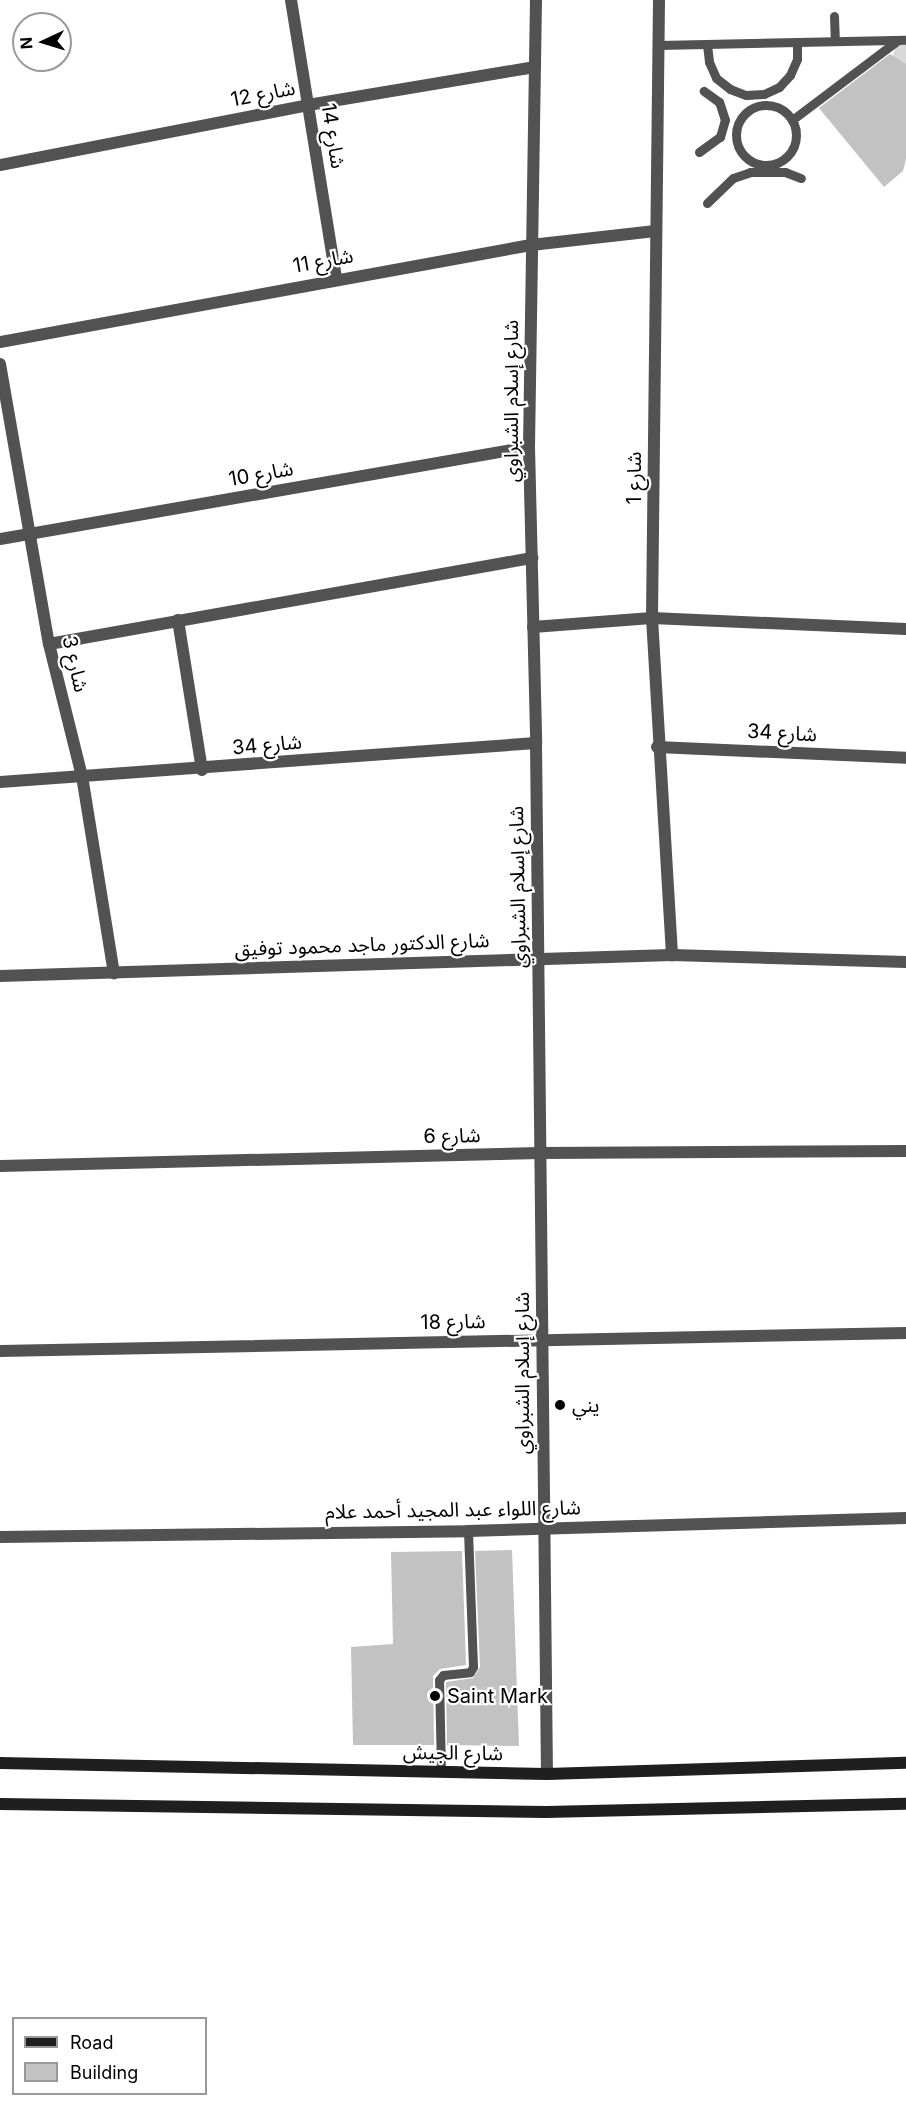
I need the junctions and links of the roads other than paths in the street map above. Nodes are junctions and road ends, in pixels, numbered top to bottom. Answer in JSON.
{"nodes":[{"id":1,"x":291,"y":0,"type":"edge"},
{"id":2,"x":536,"y":0,"type":"edge"},
{"id":3,"x":659,"y":0,"type":"edge"},
{"id":4,"x":834,"y":16,"type":"dead end"},
{"id":5,"x":902,"y":40,"type":"edge"},
{"id":6,"x":835,"y":41,"type":"junction"},
{"id":7,"x":797,"y":42,"type":"junction"},
{"id":8,"x":658,"y":45,"type":"junction"},
{"id":9,"x":707,"y":45,"type":"junction"},
{"id":10,"x":535,"y":67,"type":"junction"},
{"id":11,"x":704,"y":91,"type":"dead end"},
{"id":12,"x":764,"y":94,"type":"junction"},
{"id":13,"x":308,"y":105,"type":"junction"},
{"id":14,"x":764,"y":105,"type":"junction"},
{"id":15,"x":725,"y":120,"type":"junction"},
{"id":16,"x":792,"y":120,"type":"junction"},
{"id":17,"x":740,"y":121,"type":"junction"},
{"id":18,"x":699,"y":152,"type":"dead end"},
{"id":19,"x":0,"y":165,"type":"edge"},
{"id":20,"x":768,"y":167,"type":"junction"},
{"id":21,"x":801,"y":178,"type":"dead end"},
{"id":22,"x":707,"y":203,"type":"dead end"},
{"id":23,"x":655,"y":231,"type":"junction"},
{"id":24,"x":531,"y":245,"type":"junction"},
{"id":25,"x":336,"y":278,"type":"junction"},
{"id":26,"x":0,"y":342,"type":"edge"},
{"id":27,"x":0,"y":364,"type":"edge"},
{"id":28,"x":529,"y":447,"type":"junction"},
{"id":29,"x":29,"y":534,"type":"junction"},
{"id":30,"x":0,"y":539,"type":"edge"},
{"id":31,"x":532,"y":558,"type":"junction"},
{"id":32,"x":652,"y":618,"type":"junction"},
{"id":33,"x":178,"y":620,"type":"junction"},
{"id":34,"x":533,"y":627,"type":"junction"},
{"id":35,"x":906,"y":629,"type":"edge"},
{"id":36,"x":49,"y":644,"type":"junction"},
{"id":37,"x":536,"y":743,"type":"junction"},
{"id":38,"x":657,"y":747,"type":"junction"},
{"id":39,"x":906,"y":758,"type":"edge"},
{"id":40,"x":202,"y":770,"type":"junction"},
{"id":41,"x":82,"y":776,"type":"junction"},
{"id":42,"x":0,"y":782,"type":"edge"},
{"id":43,"x":672,"y":955,"type":"junction"},
{"id":44,"x":538,"y":960,"type":"junction"},
{"id":45,"x":906,"y":962,"type":"edge"},
{"id":46,"x":114,"y":973,"type":"junction"},
{"id":47,"x":0,"y":976,"type":"edge"},
{"id":48,"x":906,"y":1150,"type":"edge"},
{"id":49,"x":540,"y":1153,"type":"junction"},
{"id":50,"x":0,"y":1166,"type":"edge"},
{"id":51,"x":906,"y":1333,"type":"edge"},
{"id":52,"x":542,"y":1340,"type":"junction"},
{"id":53,"x":0,"y":1352,"type":"edge"},
{"id":54,"x":906,"y":1518,"type":"edge"},
{"id":55,"x":543,"y":1528,"type":"junction"},
{"id":56,"x":468,"y":1531,"type":"junction"},
{"id":57,"x":0,"y":1537,"type":"edge"},
{"id":58,"x":0,"y":1763,"type":"edge"},
{"id":59,"x":906,"y":1763,"type":"edge"},
{"id":60,"x":441,"y":1772,"type":"junction"},
{"id":61,"x":547,"y":1774,"type":"junction"},
{"id":62,"x":0,"y":1804,"type":"edge"},
{"id":63,"x":906,"y":1804,"type":"edge"}],
"edges":[{"from":1,"to":13,"type":"street","name":"شارع 14"},
{"from":2,"to":10,"type":"street","name":"شارع إسلام الشبراوي"},
{"from":3,"to":8,"type":"street","name":"شارع 1"},
{"from":4,"to":6,"type":"lane"},
{"from":5,"to":6,"type":"lane"},
{"from":5,"to":16,"type":"lane"},
{"from":6,"to":7,"type":"lane"},
{"from":7,"to":9,"type":"lane"},
{"from":7,"to":12,"type":"lane"},
{"from":8,"to":9,"type":"lane"},
{"from":8,"to":23,"type":"street","name":"شارع 1"},
{"from":9,"to":12,"type":"lane"},
{"from":10,"to":13,"type":"street","name":"شارع 12"},
{"from":10,"to":24,"type":"street","name":"شارع إسلام الشبراوي"},
{"from":11,"to":15,"type":"lane"},
{"from":12,"to":14,"type":"lane"},
{"from":13,"to":19,"type":"street","name":"شارع 12"},
{"from":13,"to":25,"type":"street","name":"شارع 14"},
{"from":14,"to":16,"type":"lane"},
{"from":14,"to":17,"type":"lane"},
{"from":15,"to":17,"type":"lane"},
{"from":15,"to":18,"type":"lane"},
{"from":16,"to":20,"type":"lane"},
{"from":17,"to":20,"type":"lane"},
{"from":20,"to":21,"type":"lane"},
{"from":20,"to":22,"type":"lane"},
{"from":23,"to":24,"type":"street","name":"شارع 11"},
{"from":23,"to":32,"type":"street","name":"شارع 1"},
{"from":24,"to":25,"type":"street","name":"شارع 11"},
{"from":24,"to":28,"type":"street","name":"شارع إسلام الشبراوي"},
{"from":25,"to":26,"type":"street","name":"شارع 11"},
{"from":27,"to":29,"type":"street","name":"شارع 3"},
{"from":28,"to":29,"type":"street","name":"شارع 10"},
{"from":28,"to":31,"type":"street","name":"شارع إسلام الشبراوي"},
{"from":29,"to":30,"type":"street","name":"شارع 10"},
{"from":29,"to":36,"type":"street","name":"شارع 3"},
{"from":31,"to":33,"type":"street"},
{"from":31,"to":34,"type":"street","name":"شارع إسلام الشبراوي"},
{"from":32,"to":34,"type":"street"},
{"from":32,"to":35,"type":"street"},
{"from":32,"to":38,"type":"street","name":"شارع 1"},
{"from":33,"to":36,"type":"street"},
{"from":33,"to":40,"type":"street"},
{"from":34,"to":37,"type":"street","name":"شارع إسلام الشبراوي"},
{"from":36,"to":41,"type":"street","name":"شارع 3"},
{"from":37,"to":40,"type":"street","name":"شارع 34"},
{"from":37,"to":44,"type":"street","name":"شارع إسلام الشبراوي"},
{"from":38,"to":39,"type":"street","name":"شارع 34"},
{"from":38,"to":43,"type":"street","name":"شارع 1"},
{"from":40,"to":41,"type":"street","name":"شارع 34"},
{"from":41,"to":42,"type":"street","name":"شارع 34"},
{"from":41,"to":46,"type":"street","name":"شارع 3"},
{"from":43,"to":44,"type":"street","name":"شارع الدكتور ماجد محمود توفيق"},
{"from":43,"to":45,"type":"street","name":"شارع الدكتور ماجد محمود توفيق"},
{"from":44,"to":46,"type":"street","name":"شارع الدكتور ماجد محمود توفيق"},
{"from":44,"to":49,"type":"street","name":"شارع إسلام الشبراوي"},
{"from":46,"to":47,"type":"street","name":"شارع الدكتور ماجد محمود توفيق"},
{"from":48,"to":49,"type":"street","name":"شارع 6"},
{"from":49,"to":50,"type":"street","name":"شارع 6"},
{"from":49,"to":52,"type":"street","name":"شارع إسلام الشبراوي"},
{"from":51,"to":52,"type":"street","name":"شارع 18"},
{"from":52,"to":53,"type":"street","name":"شارع 18"},
{"from":52,"to":55,"type":"street","name":"شارع إسلام الشبراوي"},
{"from":54,"to":55,"type":"street","name":"شارع اللواء عبد المجيد أحمد علام"},
{"from":55,"to":56,"type":"street","name":"شارع اللواء عبد المجيد أحمد علام"},
{"from":55,"to":61,"type":"street","name":"شارع إسلام الشبراوي"},
{"from":56,"to":57,"type":"street","name":"شارع اللواء عبد المجيد أحمد علام"},
{"from":56,"to":60,"type":"lane"},
{"from":58,"to":60,"type":"street","name":"شارع الجيش"},
{"from":59,"to":61,"type":"street","name":"شارع الجيش"},
{"from":60,"to":61,"type":"street","name":"شارع الجيش"},
{"from":62,"to":63,"type":"street"}]}
